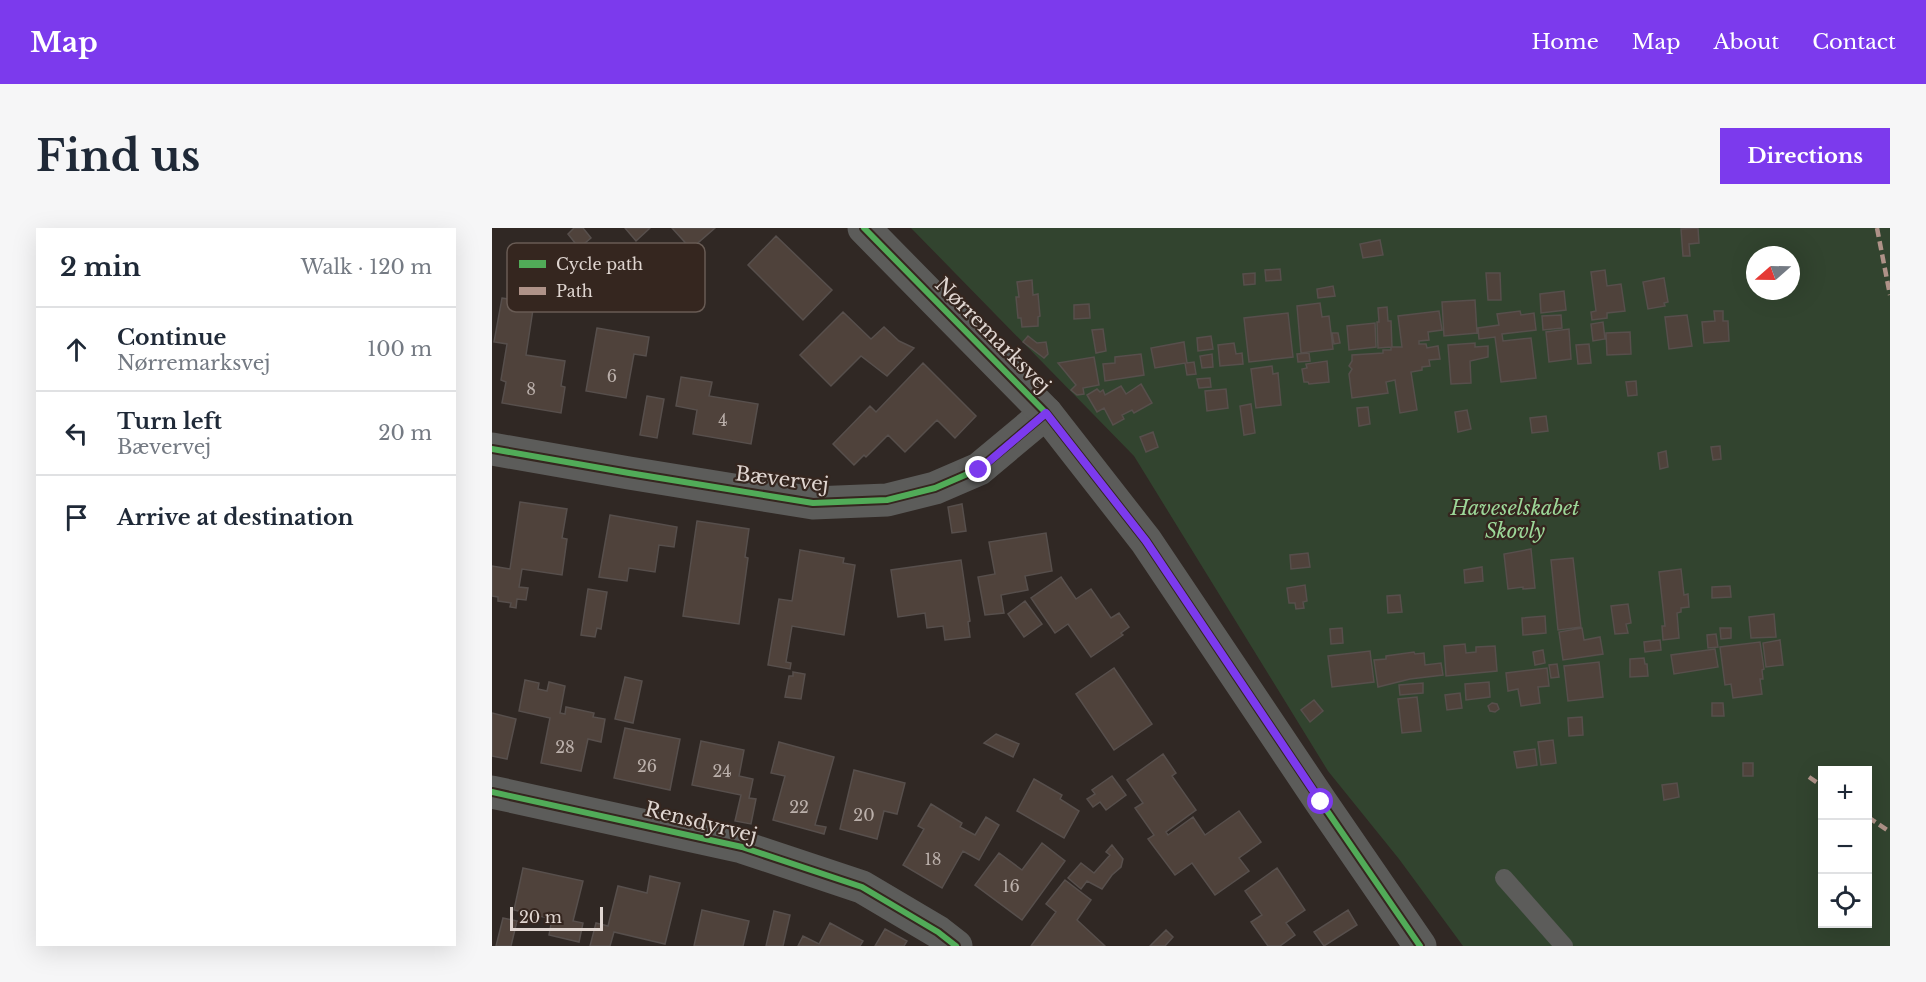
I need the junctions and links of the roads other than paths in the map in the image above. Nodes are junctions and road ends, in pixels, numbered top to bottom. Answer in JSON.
{"nodes":[{"id":1,"x":864,"y":228,"type":"edge"},
{"id":2,"x":1046,"y":413,"type":"junction"},
{"id":3,"x":492,"y":449,"type":"edge"},
{"id":4,"x":492,"y":792,"type":"edge"},
{"id":5,"x":1504,"y":878,"type":"dead end"},
{"id":6,"x":956,"y":946,"type":"edge"},
{"id":7,"x":1420,"y":946,"type":"edge"},
{"id":8,"x":1564,"y":946,"type":"edge"}],
"edges":[{"from":1,"to":2,"type":"street","name":"Nørremarksvej"},
{"from":2,"to":3,"type":"street","name":"Bævervej"},
{"from":2,"to":7,"type":"street","name":"Nørremarksvej"},
{"from":4,"to":6,"type":"street","name":"Rensdyrvej"},
{"from":5,"to":8,"type":"lane"}]}
